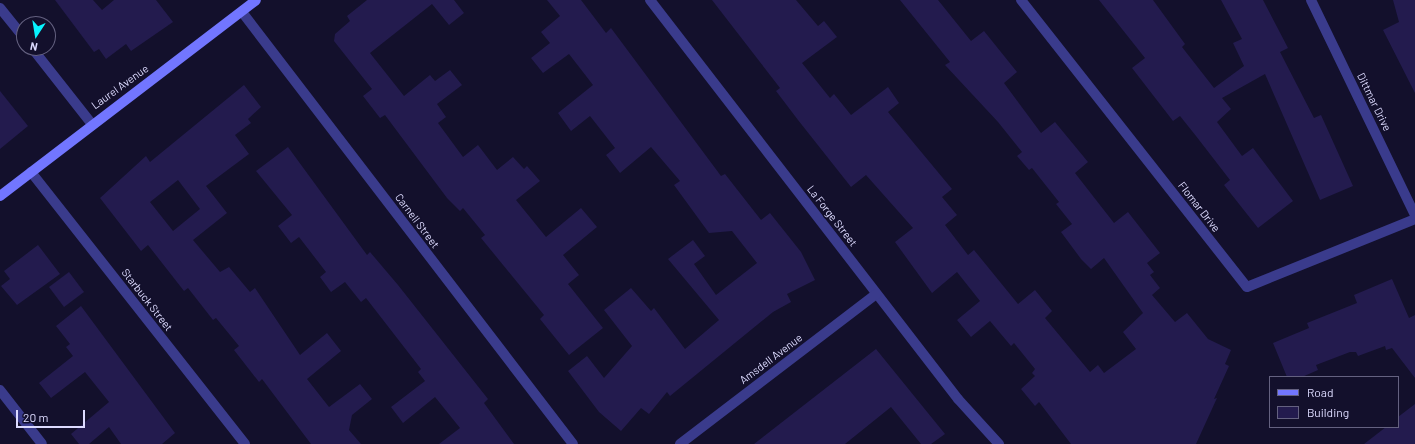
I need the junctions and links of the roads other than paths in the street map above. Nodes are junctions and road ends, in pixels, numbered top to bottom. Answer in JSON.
{"nodes":[{"id":1,"x":256,"y":0,"type":"edge"},
{"id":2,"x":650,"y":0,"type":"edge"},
{"id":3,"x":1021,"y":0,"type":"edge"},
{"id":4,"x":1311,"y":0,"type":"edge"},
{"id":5,"x":0,"y":8,"type":"edge"},
{"id":6,"x":242,"y":12,"type":"junction"},
{"id":7,"x":16,"y":28,"type":"edge"},
{"id":8,"x":38,"y":56,"type":"edge"},
{"id":9,"x":91,"y":123,"type":"junction"},
{"id":10,"x":31,"y":172,"type":"junction"},
{"id":11,"x":0,"y":196,"type":"edge"},
{"id":12,"x":1415,"y":215,"type":"edge"},
{"id":13,"x":1415,"y":218,"type":"edge"},
{"id":14,"x":876,"y":294,"type":"junction"},
{"id":15,"x":0,"y":390,"type":"edge"},
{"id":16,"x":42,"y":444,"type":"edge"},
{"id":17,"x":245,"y":444,"type":"edge"},
{"id":18,"x":573,"y":444,"type":"edge"},
{"id":19,"x":680,"y":444,"type":"edge"},
{"id":20,"x":999,"y":444,"type":"edge"}],
"edges":[{"from":1,"to":6,"type":"street","name":"Laurel Avenue"},
{"from":2,"to":14,"type":"street","name":"La Forge Street"},
{"from":3,"to":13,"type":"street","name":"Flomar Drive"},
{"from":4,"to":12,"type":"street","name":"Dittmar Drive"},
{"from":5,"to":7,"type":"street"},
{"from":6,"to":9,"type":"street","name":"Laurel Avenue"},
{"from":6,"to":18,"type":"street","name":"Carnell Street"},
{"from":8,"to":9,"type":"street"},
{"from":9,"to":10,"type":"street","name":"Laurel Avenue"},
{"from":10,"to":11,"type":"street","name":"Laurel Avenue"},
{"from":10,"to":17,"type":"street","name":"Starbuck Street"},
{"from":14,"to":19,"type":"street","name":"Amsdell Avenue"},
{"from":14,"to":20,"type":"street","name":"La Forge Street"},
{"from":15,"to":16,"type":"street"}]}
